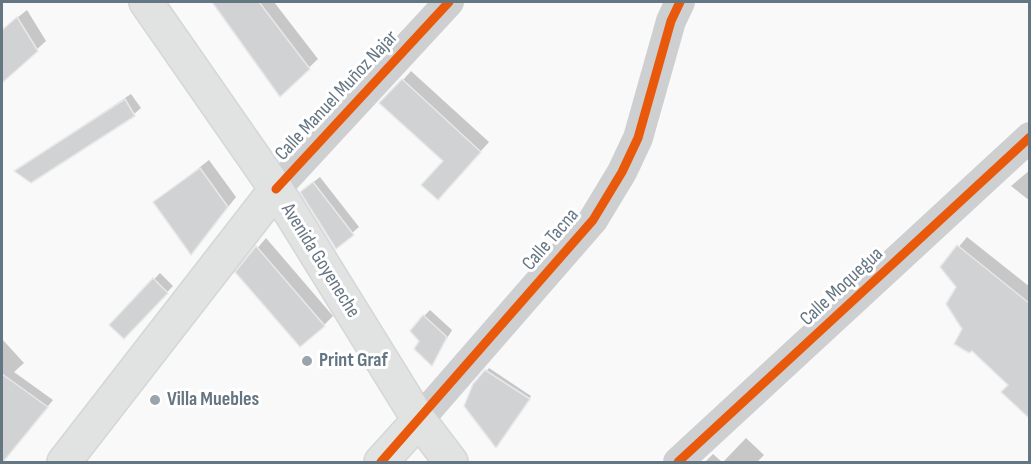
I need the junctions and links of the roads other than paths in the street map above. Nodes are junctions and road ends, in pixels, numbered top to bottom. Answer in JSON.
{"nodes":[{"id":1,"x":146,"y":2,"type":"edge"},
{"id":2,"x":449,"y":2,"type":"edge"},
{"id":3,"x":680,"y":2,"type":"edge"},
{"id":4,"x":1029,"y":137,"type":"edge"},
{"id":5,"x":276,"y":189,"type":"junction"},
{"id":6,"x":418,"y":420,"type":"junction"},
{"id":7,"x":64,"y":462,"type":"edge"},
{"id":8,"x":381,"y":462,"type":"edge"},
{"id":9,"x":451,"y":462,"type":"edge"},
{"id":10,"x":678,"y":462,"type":"edge"}],
"edges":[{"from":1,"to":5,"type":"main road","name":"Avenida Goyeneche"},
{"from":2,"to":5,"type":"street","name":"Calle Manuel Muñoz Najar"},
{"from":3,"to":6,"type":"street","name":"Calle Tacna"},
{"from":4,"to":10,"type":"street","name":"Calle Moquegua"},
{"from":5,"to":6,"type":"main road","name":"Avenida Goyeneche"},
{"from":5,"to":7,"type":"main road","name":"Calle Manuel Muñoz Najar"},
{"from":6,"to":8,"type":"main road","name":"Calle Tacna"},
{"from":6,"to":9,"type":"main road","name":"Avenida Goyeneche"}]}
